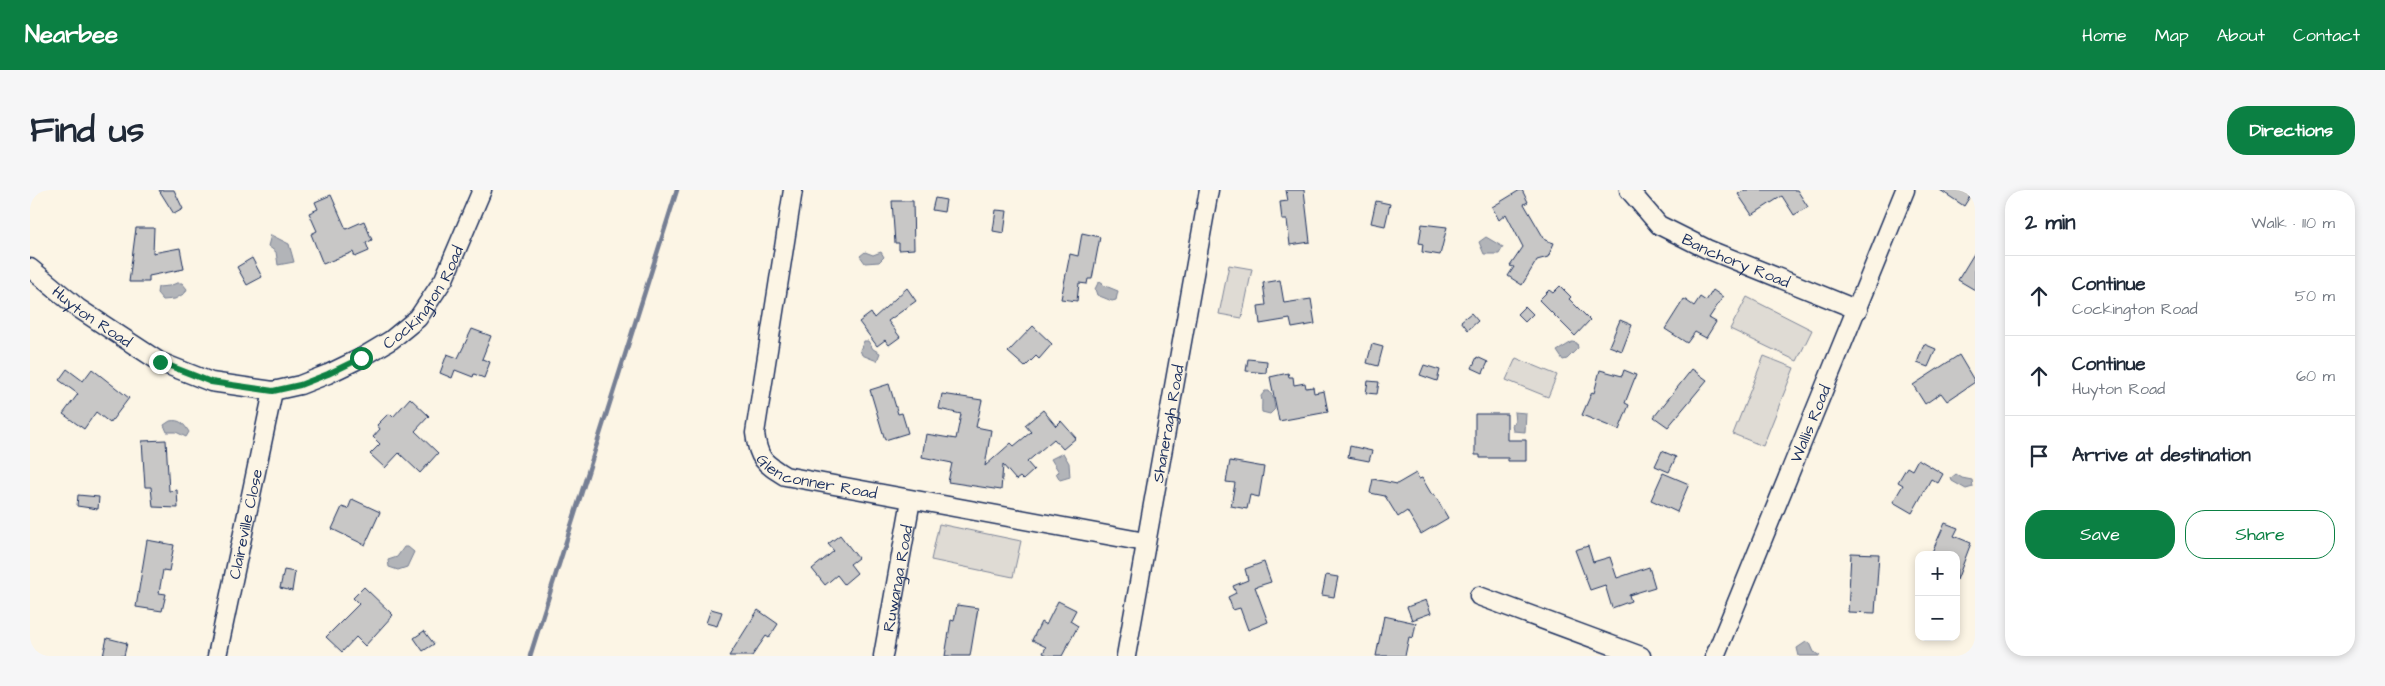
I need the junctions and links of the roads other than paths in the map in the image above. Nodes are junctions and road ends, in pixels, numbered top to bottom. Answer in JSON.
{"nodes":[{"id":1,"x":482,"y":190,"type":"edge"},
{"id":2,"x":793,"y":190,"type":"edge"},
{"id":3,"x":1209,"y":190,"type":"edge"},
{"id":4,"x":1629,"y":190,"type":"edge"},
{"id":5,"x":1905,"y":190,"type":"edge"},
{"id":6,"x":30,"y":268,"type":"edge"},
{"id":7,"x":1858,"y":310,"type":"junction"},
{"id":8,"x":273,"y":391,"type":"junction"},
{"id":9,"x":911,"y":500,"type":"junction"},
{"id":10,"x":1145,"y":542,"type":"junction"},
{"id":11,"x":1479,"y":596,"type":"dead end"},
{"id":12,"x":217,"y":656,"type":"edge"},
{"id":13,"x":883,"y":656,"type":"edge"},
{"id":14,"x":1126,"y":656,"type":"edge"},
{"id":15,"x":1641,"y":656,"type":"edge"},
{"id":16,"x":1715,"y":656,"type":"edge"}],
"edges":[{"from":1,"to":8,"type":"street","name":"Cockington Road"},
{"from":2,"to":9,"type":"street","name":"Glenconner Road"},
{"from":3,"to":10,"type":"street","name":"Shaneragh Road"},
{"from":4,"to":7,"type":"street","name":"Banchory Road"},
{"from":5,"to":7,"type":"street","name":"Wallis Road"},
{"from":6,"to":8,"type":"street","name":"Huyton Road"},
{"from":7,"to":16,"type":"street","name":"Wallis Road"},
{"from":8,"to":12,"type":"street","name":"Claireville Close"},
{"from":9,"to":10,"type":"street","name":"Glenconner Road"},
{"from":9,"to":13,"type":"street","name":"Ruwanga Road"},
{"from":10,"to":14,"type":"street","name":"Shaneragh Road"},
{"from":11,"to":15,"type":"street"}]}
